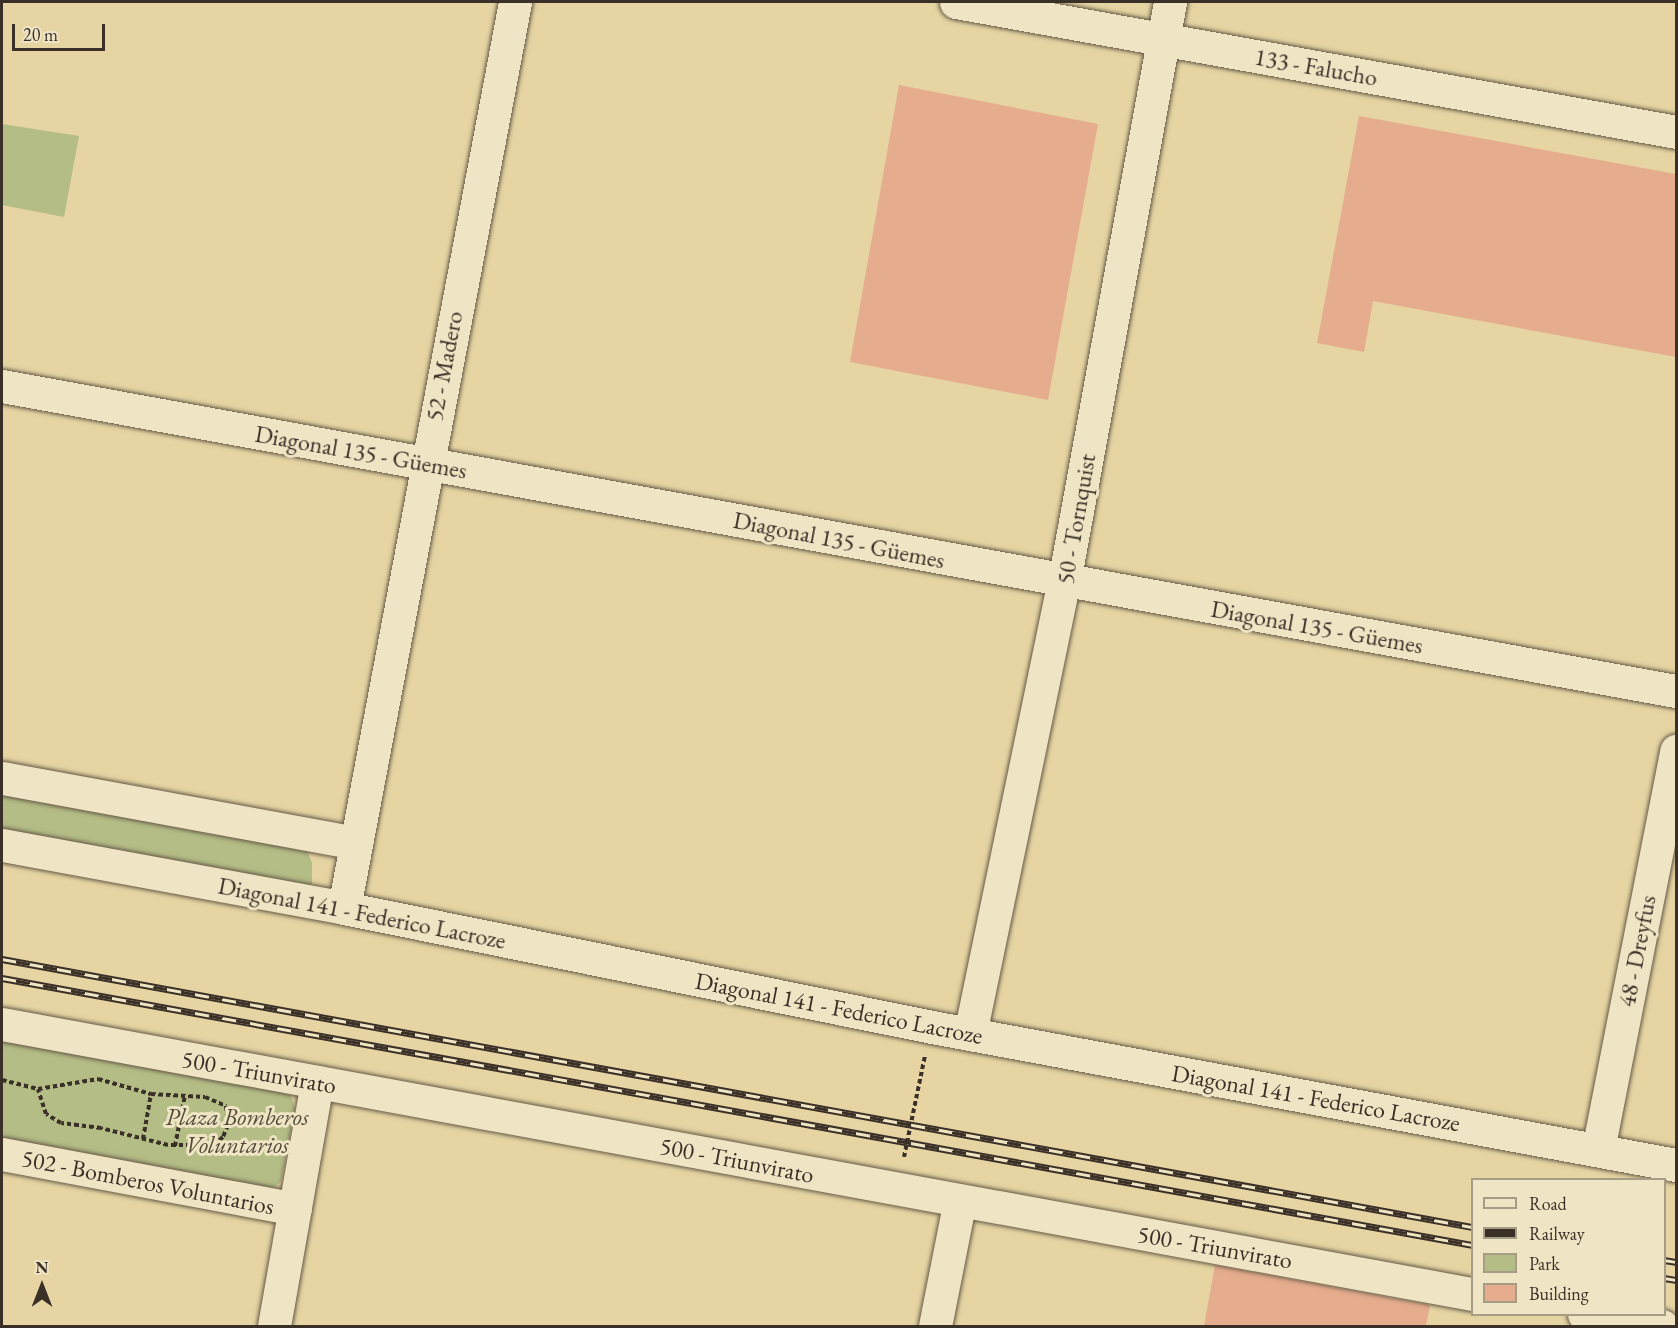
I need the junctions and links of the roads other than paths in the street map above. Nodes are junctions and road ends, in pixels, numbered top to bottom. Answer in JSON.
{"nodes":[{"id":1,"x":515,"y":2,"type":"edge"},
{"id":2,"x":956,"y":2,"type":"edge"},
{"id":3,"x":1170,"y":2,"type":"edge"},
{"id":4,"x":1163,"y":39,"type":"junction"},
{"id":5,"x":1677,"y":132,"type":"edge"},
{"id":6,"x":2,"y":386,"type":"edge"},
{"id":7,"x":426,"y":464,"type":"junction"},
{"id":8,"x":1065,"y":582,"type":"junction"},
{"id":9,"x":1677,"y":691,"type":"edge"},
{"id":10,"x":1677,"y":752,"type":"edge"},
{"id":11,"x":2,"y":778,"type":"edge"},
{"id":12,"x":355,"y":843,"type":"junction"},
{"id":13,"x":2,"y":845,"type":"edge"},
{"id":14,"x":344,"y":908,"type":"junction"},
{"id":15,"x":2,"y":1024,"type":"edge"},
{"id":16,"x":970,"y":1034,"type":"junction"},
{"id":17,"x":317,"y":1082,"type":"junction"},
{"id":18,"x":1598,"y":1150,"type":"junction"},
{"id":19,"x":2,"y":1154,"type":"edge"},
{"id":20,"x":1677,"y":1165,"type":"edge"},
{"id":21,"x":960,"y":1200,"type":"junction"},
{"id":22,"x":295,"y":1209,"type":"junction"},
{"id":23,"x":1471,"y":1294,"type":"edge"},
{"id":24,"x":1597,"y":1316,"type":"edge"},
{"id":25,"x":274,"y":1326,"type":"edge"},
{"id":26,"x":935,"y":1326,"type":"edge"},
{"id":27,"x":1662,"y":1326,"type":"edge"}],
"edges":[{"from":1,"to":7,"type":"street","name":"52 - Madero"},
{"from":2,"to":4,"type":"street","name":"133 - Falucho"},
{"from":3,"to":4,"type":"street","name":"50 - Tornquist"},
{"from":4,"to":5,"type":"street","name":"133 - Falucho"},
{"from":4,"to":8,"type":"street","name":"50 - Tornquist"},
{"from":6,"to":7,"type":"street","name":"Diagonal 135 - Güemes"},
{"from":7,"to":8,"type":"street","name":"Diagonal 135 - Güemes"},
{"from":7,"to":12,"type":"street","name":"52 - Madero"},
{"from":8,"to":9,"type":"street","name":"Diagonal 135 - Güemes"},
{"from":8,"to":16,"type":"street","name":"50 - Tornquist"},
{"from":10,"to":18,"type":"street","name":"48 - Dreyfus"},
{"from":11,"to":12,"type":"street"},
{"from":12,"to":14,"type":"street","name":"52 - Madero"},
{"from":13,"to":14,"type":"street","name":"Diagonal 141 - Federico Lacroze"},
{"from":14,"to":16,"type":"street","name":"Diagonal 141 - Federico Lacroze"},
{"from":15,"to":17,"type":"street","name":"500 - Triunvirato"},
{"from":16,"to":18,"type":"street","name":"Diagonal 141 - Federico Lacroze"},
{"from":17,"to":21,"type":"street","name":"500 - Triunvirato"},
{"from":17,"to":22,"type":"street"},
{"from":18,"to":20,"type":"street","name":"Diagonal 141 - Federico Lacroze"},
{"from":19,"to":22,"type":"street","name":"502 - Bomberos Voluntarios"},
{"from":21,"to":23,"type":"street","name":"500 - Triunvirato"},
{"from":21,"to":26,"type":"street"},
{"from":22,"to":25,"type":"street"},
{"from":24,"to":27,"type":"street"}]}
